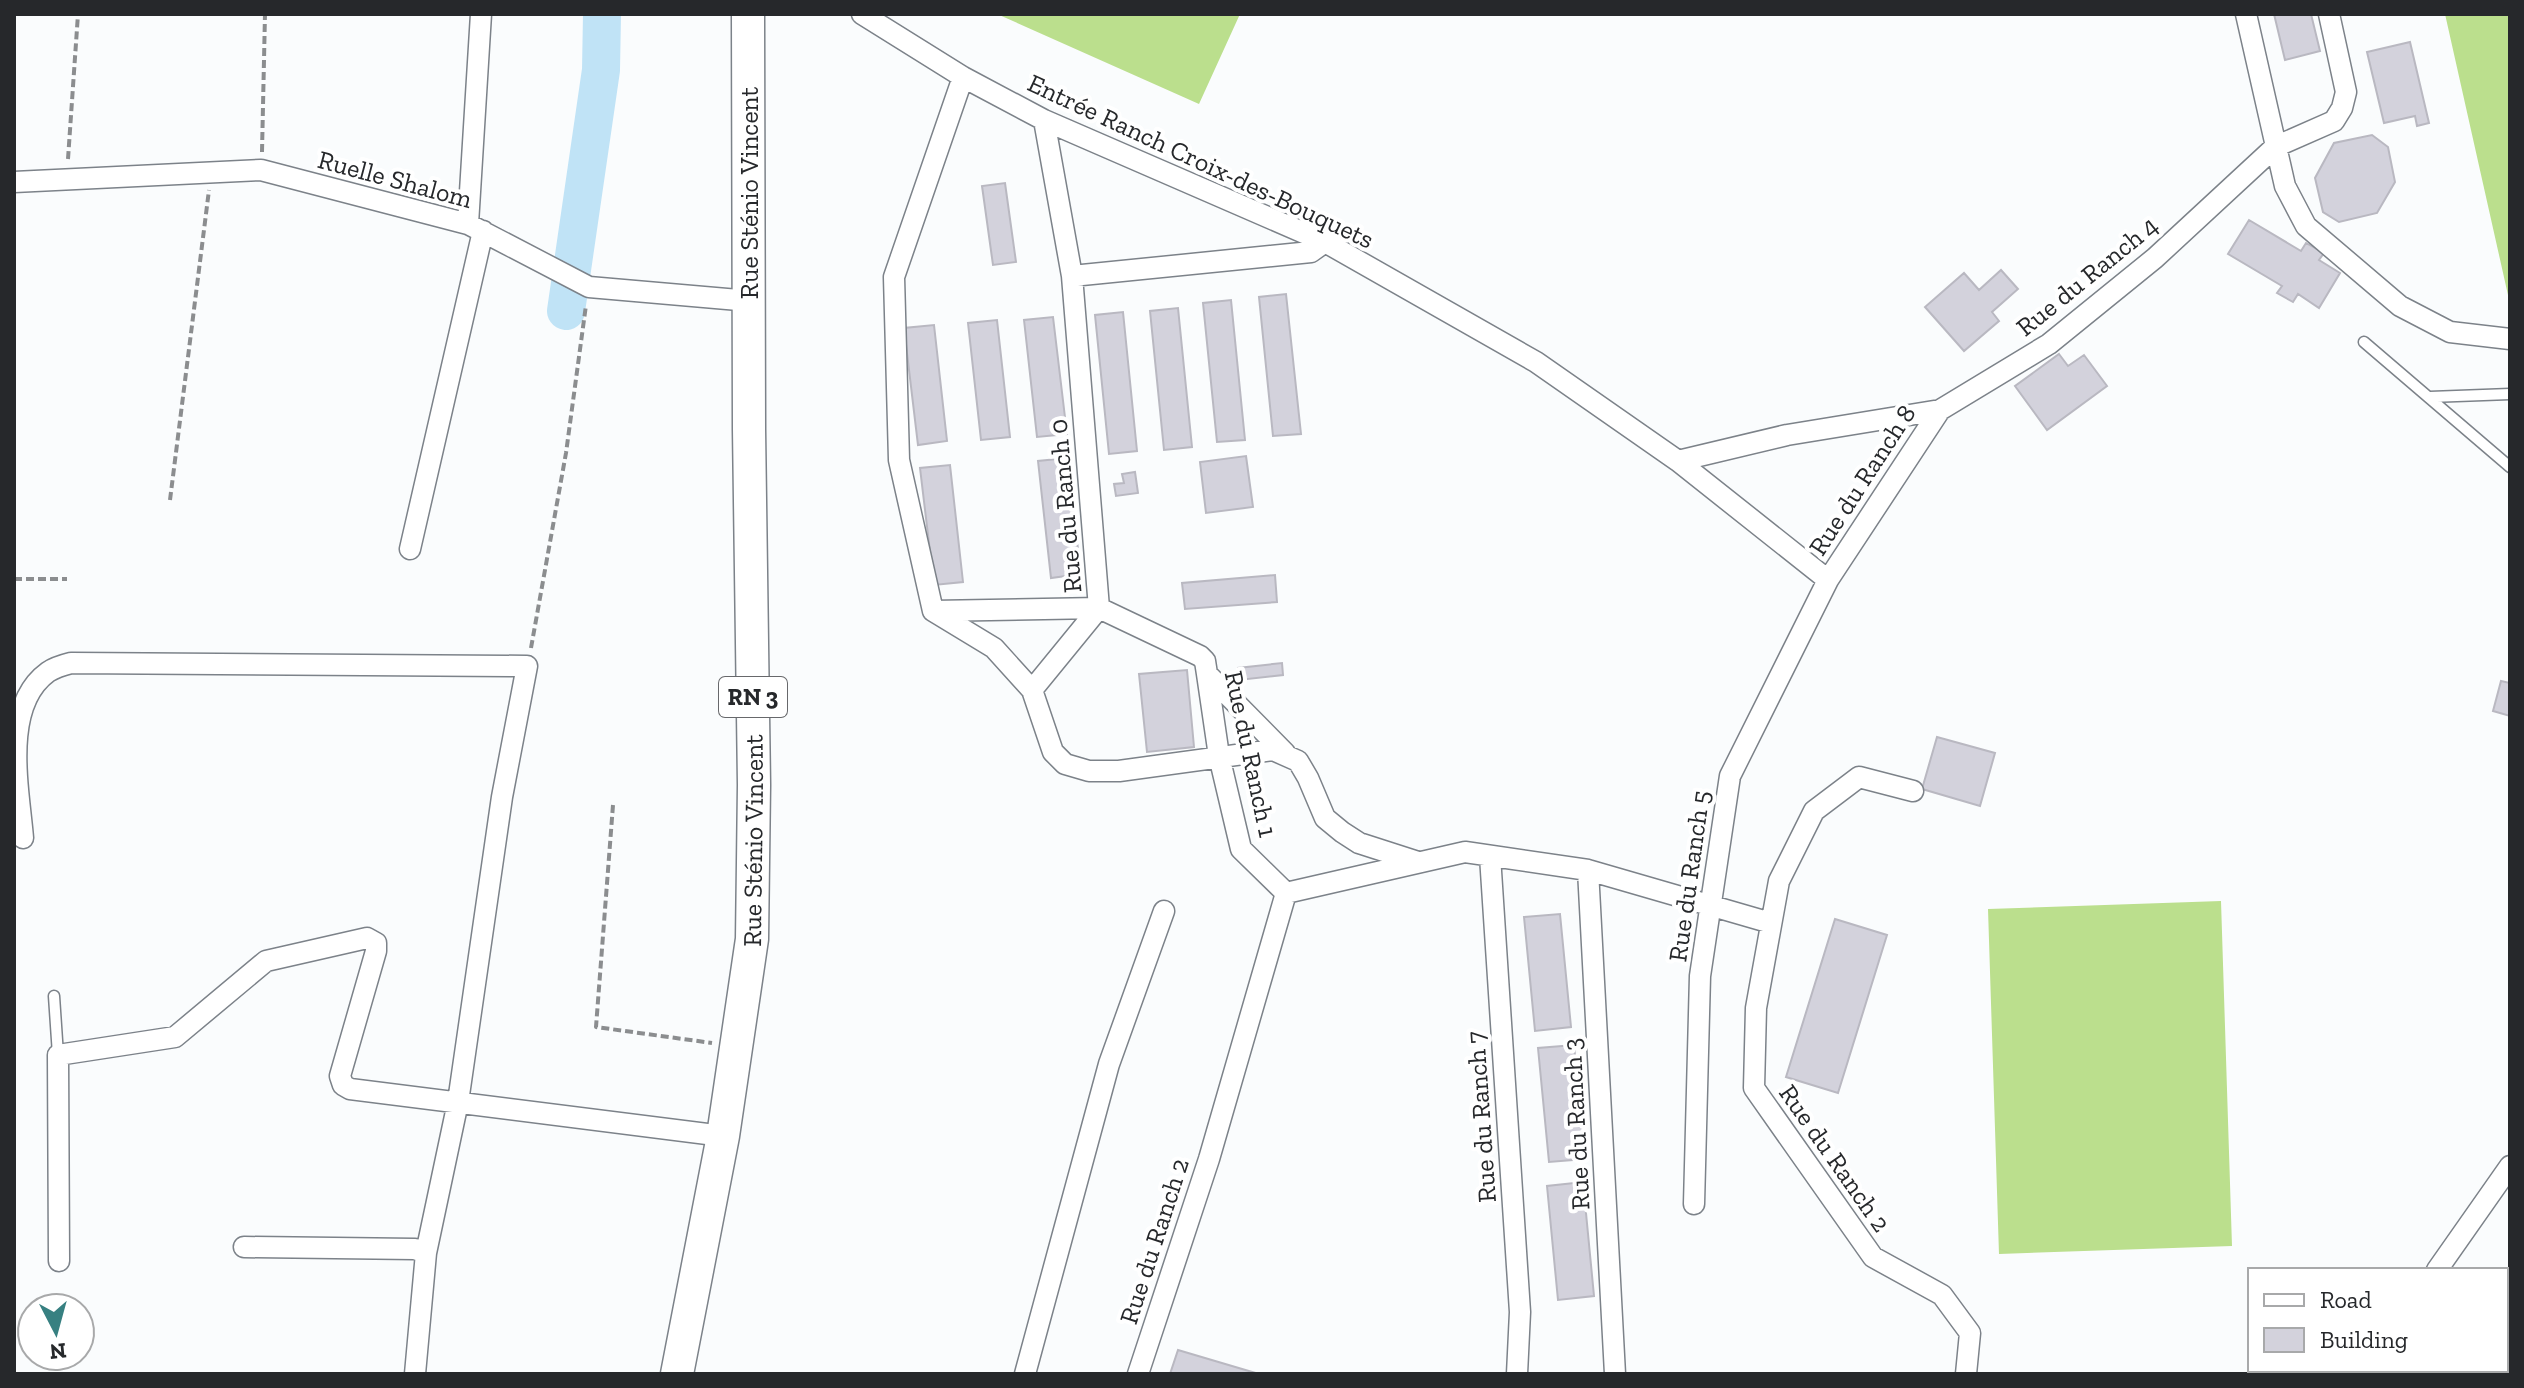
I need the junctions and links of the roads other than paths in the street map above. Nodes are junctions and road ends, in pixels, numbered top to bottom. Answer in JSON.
{"nodes":[{"id":1,"x":481,"y":14,"type":"edge"},
{"id":2,"x":748,"y":14,"type":"edge"},
{"id":3,"x":862,"y":14,"type":"edge"},
{"id":4,"x":2246,"y":14,"type":"edge"},
{"id":5,"x":2329,"y":14,"type":"edge"},
{"id":6,"x":963,"y":77,"type":"junction"},
{"id":7,"x":1044,"y":120,"type":"junction"},
{"id":8,"x":2275,"y":147,"type":"junction"},
{"id":9,"x":14,"y":182,"type":"edge"},
{"id":10,"x":476,"y":228,"type":"junction"},
{"id":11,"x":1325,"y":242,"type":"junction"},
{"id":12,"x":1072,"y":276,"type":"junction"},
{"id":13,"x":750,"y":301,"type":"junction"},
{"id":14,"x":2510,"y":339,"type":"edge"},
{"id":15,"x":2364,"y":342,"type":"dead end"},
{"id":16,"x":2510,"y":394,"type":"edge"},
{"id":17,"x":2430,"y":397,"type":"junction"},
{"id":18,"x":1940,"y":410,"type":"junction"},
{"id":19,"x":1678,"y":461,"type":"junction"},
{"id":20,"x":2510,"y":467,"type":"edge"},
{"id":21,"x":410,"y":549,"type":"dead end"},
{"id":22,"x":1828,"y":580,"type":"junction"},
{"id":23,"x":1099,"y":608,"type":"junction"},
{"id":24,"x":933,"y":611,"type":"junction"},
{"id":25,"x":1207,"y":674,"type":"junction"},
{"id":26,"x":1032,"y":690,"type":"junction"},
{"id":27,"x":1285,"y":753,"type":"junction"},
{"id":28,"x":1219,"y":756,"type":"junction"},
{"id":29,"x":1913,"y":791,"type":"dead end"},
{"id":30,"x":23,"y":838,"type":"dead end"},
{"id":31,"x":1490,"y":856,"type":"junction"},
{"id":32,"x":1420,"y":862,"type":"junction"},
{"id":33,"x":1588,"y":870,"type":"junction"},
{"id":34,"x":1286,"y":893,"type":"junction"},
{"id":35,"x":1710,"y":907,"type":"junction"},
{"id":36,"x":1164,"y":911,"type":"dead end"},
{"id":37,"x":1771,"y":923,"type":"junction"},
{"id":38,"x":54,"y":996,"type":"dead end"},
{"id":39,"x":58,"y":1055,"type":"junction"},
{"id":40,"x":458,"y":1102,"type":"junction"},
{"id":41,"x":723,"y":1136,"type":"junction"},
{"id":42,"x":2510,"y":1166,"type":"edge"},
{"id":43,"x":1694,"y":1204,"type":"dead end"},
{"id":44,"x":244,"y":1247,"type":"dead end"},
{"id":45,"x":426,"y":1253,"type":"junction"},
{"id":46,"x":59,"y":1261,"type":"dead end"},
{"id":47,"x":2438,"y":1268,"type":"edge"},
{"id":48,"x":415,"y":1374,"type":"edge"},
{"id":49,"x":677,"y":1374,"type":"edge"},
{"id":50,"x":1025,"y":1374,"type":"edge"},
{"id":51,"x":1138,"y":1374,"type":"edge"},
{"id":52,"x":1517,"y":1374,"type":"edge"},
{"id":53,"x":1615,"y":1374,"type":"edge"},
{"id":54,"x":1966,"y":1374,"type":"edge"}],
"edges":[{"from":1,"to":10,"type":"street"},
{"from":2,"to":13,"type":"main road","name":"Rue Sténio Vincent","number":"RN 3"},
{"from":3,"to":6,"type":"street","name":"Entrée Ranch Croix-des-Bouquets"},
{"from":4,"to":8,"type":"street"},
{"from":5,"to":8,"type":"street"},
{"from":6,"to":7,"type":"street","name":"Entrée Ranch Croix-des-Bouquets"},
{"from":6,"to":24,"type":"street"},
{"from":7,"to":11,"type":"street","name":"Entrée Ranch Croix-des-Bouquets"},
{"from":7,"to":12,"type":"street","name":"Rue du Ranch 0"},
{"from":8,"to":14,"type":"street"},
{"from":8,"to":18,"type":"street","name":"Rue du Ranch 4"},
{"from":9,"to":10,"type":"street","name":"Ruelle Shalom"},
{"from":10,"to":13,"type":"street","name":"Ruelle Shalom"},
{"from":10,"to":21,"type":"street"},
{"from":11,"to":12,"type":"street"},
{"from":11,"to":19,"type":"street","name":"Entrée Ranch Croix-des-Bouquets"},
{"from":12,"to":23,"type":"street","name":"Rue du Ranch 0"},
{"from":13,"to":41,"type":"main road","name":"Rue Sténio Vincent","number":"RN 3"},
{"from":15,"to":17,"type":"lane"},
{"from":16,"to":17,"type":"lane"},
{"from":17,"to":20,"type":"lane"},
{"from":18,"to":19,"type":"street","name":"Rue du Ranch 4"},
{"from":18,"to":22,"type":"street","name":"Rue du Ranch 8"},
{"from":19,"to":22,"type":"street","name":"Entrée Ranch Croix-des-Bouquets"},
{"from":22,"to":35,"type":"street","name":"Rue du Ranch 5"},
{"from":23,"to":24,"type":"street","name":"Rue du Ranch 0"},
{"from":23,"to":25,"type":"street","name":"Rue du Ranch 1"},
{"from":23,"to":26,"type":"street"},
{"from":24,"to":26,"type":"street"},
{"from":25,"to":27,"type":"street"},
{"from":25,"to":28,"type":"street","name":"Rue du Ranch 1"},
{"from":26,"to":28,"type":"street"},
{"from":27,"to":28,"type":"street"},
{"from":27,"to":32,"type":"street"},
{"from":28,"to":34,"type":"street","name":"Rue du Ranch 1"},
{"from":29,"to":37,"type":"street","name":"Rue du Ranch 2"},
{"from":30,"to":40,"type":"street"},
{"from":31,"to":32,"type":"street"},
{"from":31,"to":33,"type":"street"},
{"from":31,"to":52,"type":"street","name":"Rue du Ranch 7"},
{"from":32,"to":34,"type":"street"},
{"from":33,"to":35,"type":"street"},
{"from":33,"to":53,"type":"street","name":"Rue du Ranch 3"},
{"from":34,"to":51,"type":"street","name":"Rue du Ranch 2"},
{"from":35,"to":37,"type":"street"},
{"from":35,"to":43,"type":"street","name":"Rue du Ranch 5"},
{"from":36,"to":50,"type":"street"},
{"from":37,"to":54,"type":"street","name":"Rue du Ranch 2"},
{"from":38,"to":39,"type":"lane"},
{"from":39,"to":40,"type":"street"},
{"from":39,"to":46,"type":"street"},
{"from":40,"to":41,"type":"street"},
{"from":40,"to":45,"type":"street"},
{"from":41,"to":49,"type":"main road","name":"Rue Sténio Vincent","number":"RN 3"},
{"from":42,"to":47,"type":"street"},
{"from":44,"to":45,"type":"street"},
{"from":45,"to":48,"type":"street"}]}
